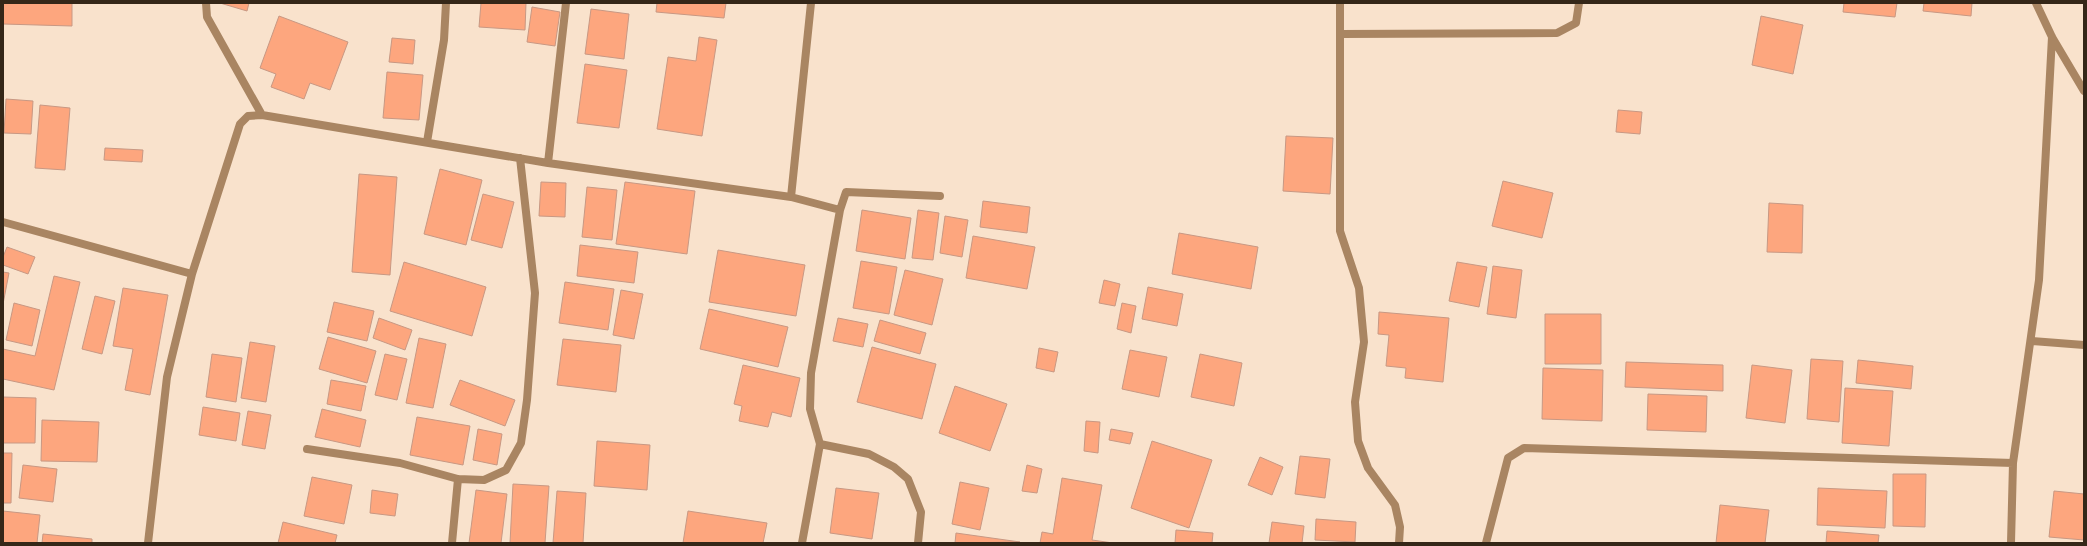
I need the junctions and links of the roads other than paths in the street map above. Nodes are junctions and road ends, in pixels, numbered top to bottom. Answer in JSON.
{"nodes":[{"id":1,"x":206,"y":3,"type":"edge"},
{"id":2,"x":446,"y":3,"type":"edge"},
{"id":3,"x":566,"y":3,"type":"edge"},
{"id":4,"x":811,"y":3,"type":"edge"},
{"id":5,"x":1340,"y":3,"type":"edge"},
{"id":6,"x":1579,"y":3,"type":"edge"},
{"id":7,"x":2036,"y":3,"type":"edge"},
{"id":8,"x":1340,"y":34,"type":"junction"},
{"id":9,"x":2052,"y":36,"type":"junction"},
{"id":10,"x":2084,"y":91,"type":"edge"},
{"id":11,"x":262,"y":115,"type":"junction"},
{"id":12,"x":427,"y":142,"type":"junction"},
{"id":13,"x":520,"y":158,"type":"junction"},
{"id":14,"x":548,"y":163,"type":"junction"},
{"id":15,"x":940,"y":196,"type":"dead end"},
{"id":16,"x":792,"y":197,"type":"junction"},
{"id":17,"x":840,"y":210,"type":"junction"},
{"id":18,"x":3,"y":222,"type":"edge"},
{"id":19,"x":192,"y":274,"type":"junction"},
{"id":20,"x":2030,"y":341,"type":"junction"},
{"id":21,"x":2084,"y":345,"type":"edge"},
{"id":22,"x":820,"y":444,"type":"junction"},
{"id":23,"x":307,"y":449,"type":"dead end"},
{"id":24,"x":2013,"y":463,"type":"junction"},
{"id":25,"x":458,"y":479,"type":"junction"},
{"id":26,"x":148,"y":543,"type":"edge"},
{"id":27,"x":452,"y":543,"type":"edge"},
{"id":28,"x":802,"y":543,"type":"edge"},
{"id":29,"x":918,"y":543,"type":"edge"},
{"id":30,"x":1399,"y":543,"type":"edge"},
{"id":31,"x":1486,"y":543,"type":"edge"},
{"id":32,"x":2011,"y":543,"type":"edge"}],
"edges":[{"from":1,"to":11,"type":"street"},
{"from":2,"to":12,"type":"street"},
{"from":3,"to":14,"type":"street"},
{"from":4,"to":16,"type":"street"},
{"from":5,"to":8,"type":"street"},
{"from":6,"to":8,"type":"street"},
{"from":7,"to":9,"type":"street"},
{"from":8,"to":30,"type":"street"},
{"from":9,"to":10,"type":"street"},
{"from":9,"to":20,"type":"street"},
{"from":11,"to":12,"type":"street"},
{"from":11,"to":19,"type":"street"},
{"from":12,"to":13,"type":"street"},
{"from":13,"to":14,"type":"street"},
{"from":13,"to":25,"type":"street"},
{"from":14,"to":16,"type":"street"},
{"from":15,"to":17,"type":"street"},
{"from":16,"to":17,"type":"street"},
{"from":17,"to":22,"type":"street"},
{"from":18,"to":19,"type":"street"},
{"from":19,"to":26,"type":"street"},
{"from":20,"to":21,"type":"street"},
{"from":20,"to":24,"type":"street"},
{"from":22,"to":28,"type":"street"},
{"from":22,"to":29,"type":"street"},
{"from":23,"to":25,"type":"street"},
{"from":24,"to":31,"type":"street"},
{"from":24,"to":32,"type":"street"},
{"from":25,"to":27,"type":"street"}]}
